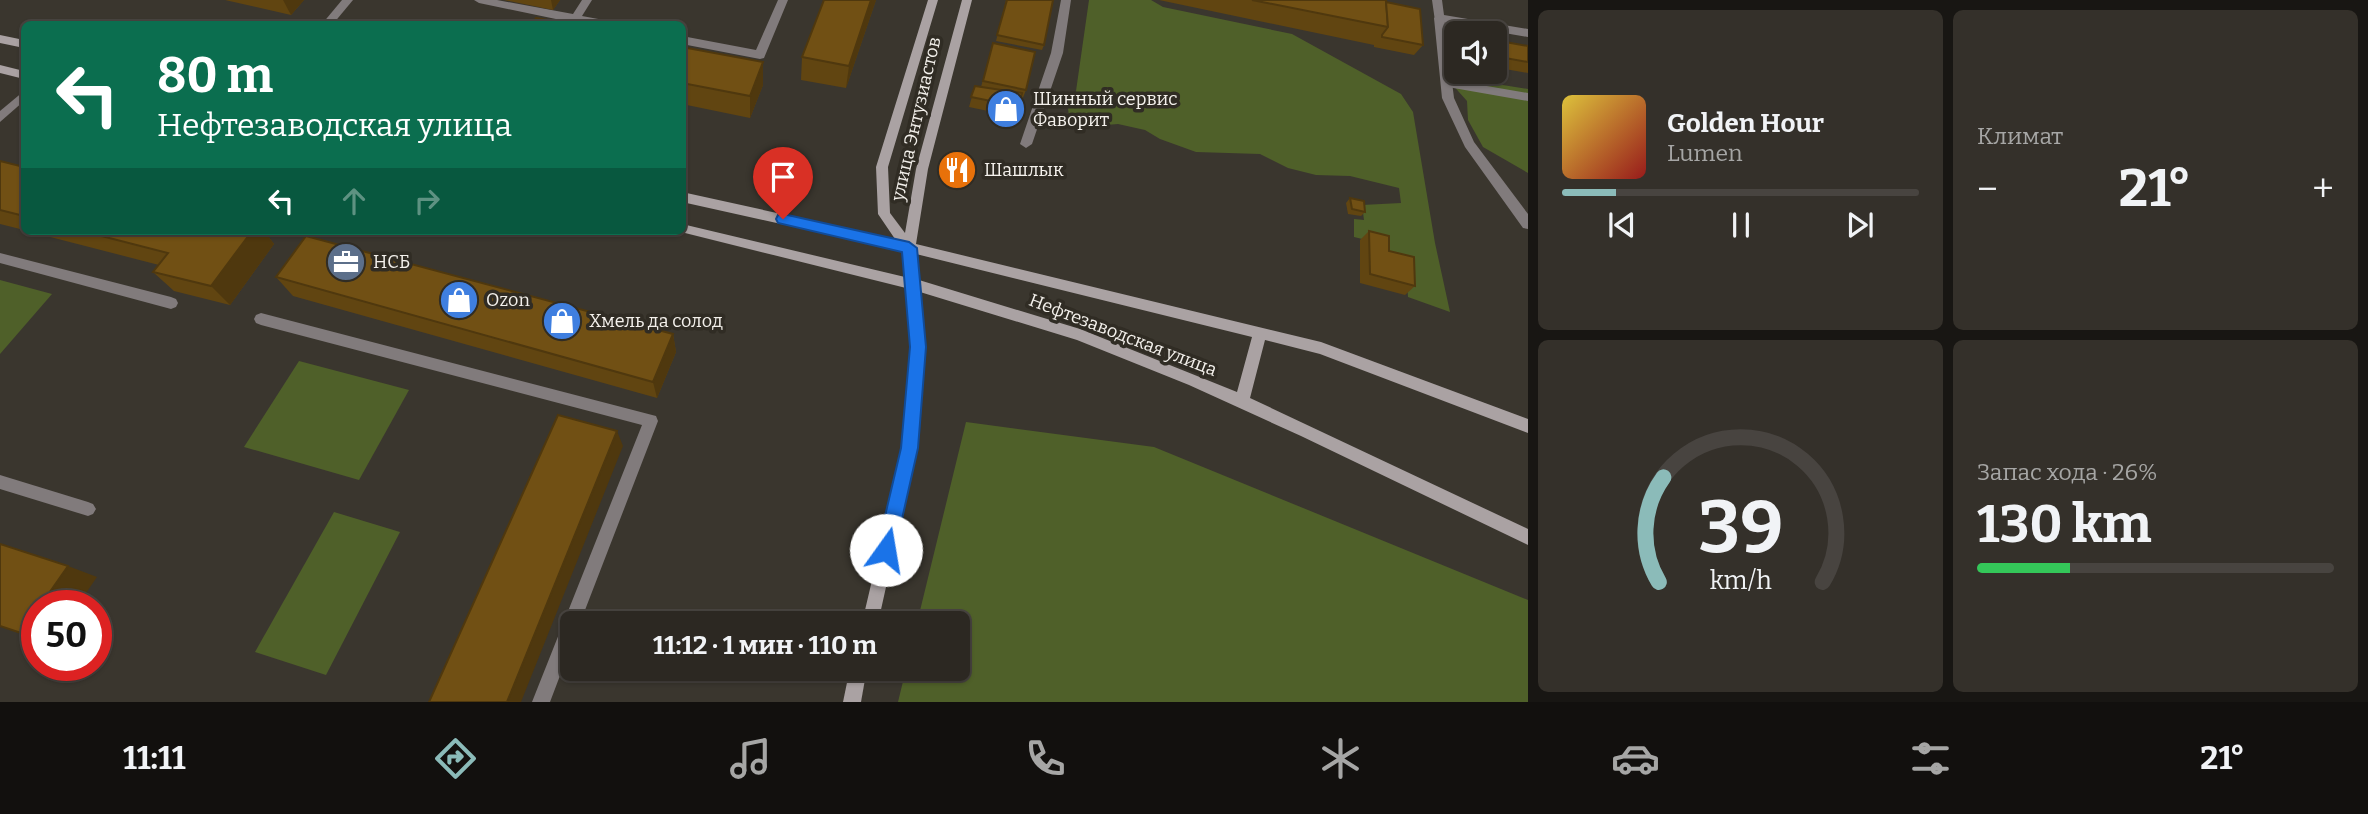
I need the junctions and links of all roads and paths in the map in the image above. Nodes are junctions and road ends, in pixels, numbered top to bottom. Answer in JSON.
{"nodes":[{"id":1,"x":348,"y":0,"type":"edge"},
{"id":2,"x":479,"y":0,"type":"edge"},
{"id":3,"x":587,"y":0,"type":"edge"},
{"id":4,"x":783,"y":0,"type":"edge"},
{"id":5,"x":933,"y":0,"type":"edge"},
{"id":6,"x":967,"y":0,"type":"edge"},
{"id":7,"x":1066,"y":0,"type":"edge"},
{"id":8,"x":1437,"y":0,"type":"edge"},
{"id":9,"x":1439,"y":18,"type":"junction"},
{"id":10,"x":575,"y":19,"type":"junction"},
{"id":11,"x":330,"y":21,"type":"edge"},
{"id":12,"x":587,"y":21,"type":"edge"},
{"id":13,"x":1528,"y":33,"type":"edge"},
{"id":14,"x":0,"y":39,"type":"edge"},
{"id":15,"x":686,"y":41,"type":"edge"},
{"id":16,"x":21,"y":43,"type":"edge"},
{"id":17,"x":1444,"y":64,"type":"edge"},
{"id":18,"x":0,"y":69,"type":"edge"},
{"id":19,"x":21,"y":74,"type":"edge"},
{"id":20,"x":1446,"y":84,"type":"edge"},
{"id":21,"x":1452,"y":84,"type":"edge"},
{"id":22,"x":1528,"y":97,"type":"edge"},
{"id":23,"x":21,"y":98,"type":"edge"},
{"id":24,"x":0,"y":118,"type":"edge"},
{"id":25,"x":1026,"y":144,"type":"dead end"},
{"id":26,"x":686,"y":198,"type":"edge"},
{"id":27,"x":1528,"y":225,"type":"edge"},
{"id":28,"x":686,"y":230,"type":"edge"},
{"id":29,"x":909,"y":248,"type":"junction"},
{"id":30,"x":0,"y":258,"type":"edge"},
{"id":31,"x":911,"y":283,"type":"junction"},
{"id":32,"x":171,"y":303,"type":"edge"},
{"id":33,"x":261,"y":319,"type":"dead end"},
{"id":34,"x":1260,"y":332,"type":"junction"},
{"id":35,"x":1242,"y":402,"type":"junction"},
{"id":36,"x":1528,"y":426,"type":"edge"},
{"id":37,"x":0,"y":482,"type":"edge"},
{"id":38,"x":89,"y":509,"type":"dead end"},
{"id":39,"x":1528,"y":537,"type":"edge"},
{"id":40,"x":873,"y":611,"type":"edge"},
{"id":41,"x":856,"y":681,"type":"edge"},
{"id":42,"x":541,"y":702,"type":"edge"},
{"id":43,"x":852,"y":702,"type":"edge"}],
"edges":[{"from":1,"to":11,"type":"street"},
{"from":2,"to":10,"type":"street"},
{"from":3,"to":10,"type":"street"},
{"from":4,"to":15,"type":"street"},
{"from":5,"to":29,"type":"main road","name":"улица Энтузиастов"},
{"from":6,"to":29,"type":"main road","name":"улица Энтузиастов"},
{"from":7,"to":25,"type":"street"},
{"from":8,"to":9,"type":"street"},
{"from":9,"to":13,"type":"street"},
{"from":9,"to":17,"type":"street"},
{"from":10,"to":12,"type":"street"},
{"from":14,"to":16,"type":"main road"},
{"from":18,"to":19,"type":"main road"},
{"from":20,"to":27,"type":"street"},
{"from":21,"to":22,"type":"street"},
{"from":23,"to":24,"type":"street"},
{"from":26,"to":29,"type":"main road","name":"Нефтезаводская улица"},
{"from":28,"to":31,"type":"main road","name":"Нефтезаводская улица"},
{"from":29,"to":31,"type":"main road","name":"улица Энтузиастов"},
{"from":29,"to":34,"type":"main road","name":"Нефтезаводская улица"},
{"from":30,"to":32,"type":"street"},
{"from":31,"to":35,"type":"main road","name":"Нефтезаводская улица"},
{"from":31,"to":40,"type":"main road","name":"улица Энтузиастов"},
{"from":33,"to":42,"type":"street"},
{"from":34,"to":35,"type":"main road"},
{"from":34,"to":36,"type":"main road","name":"Нефтезаводская улица"},
{"from":35,"to":39,"type":"main road","name":"Нефтезаводская улица"},
{"from":37,"to":38,"type":"street"},
{"from":41,"to":43,"type":"main road"}]}
